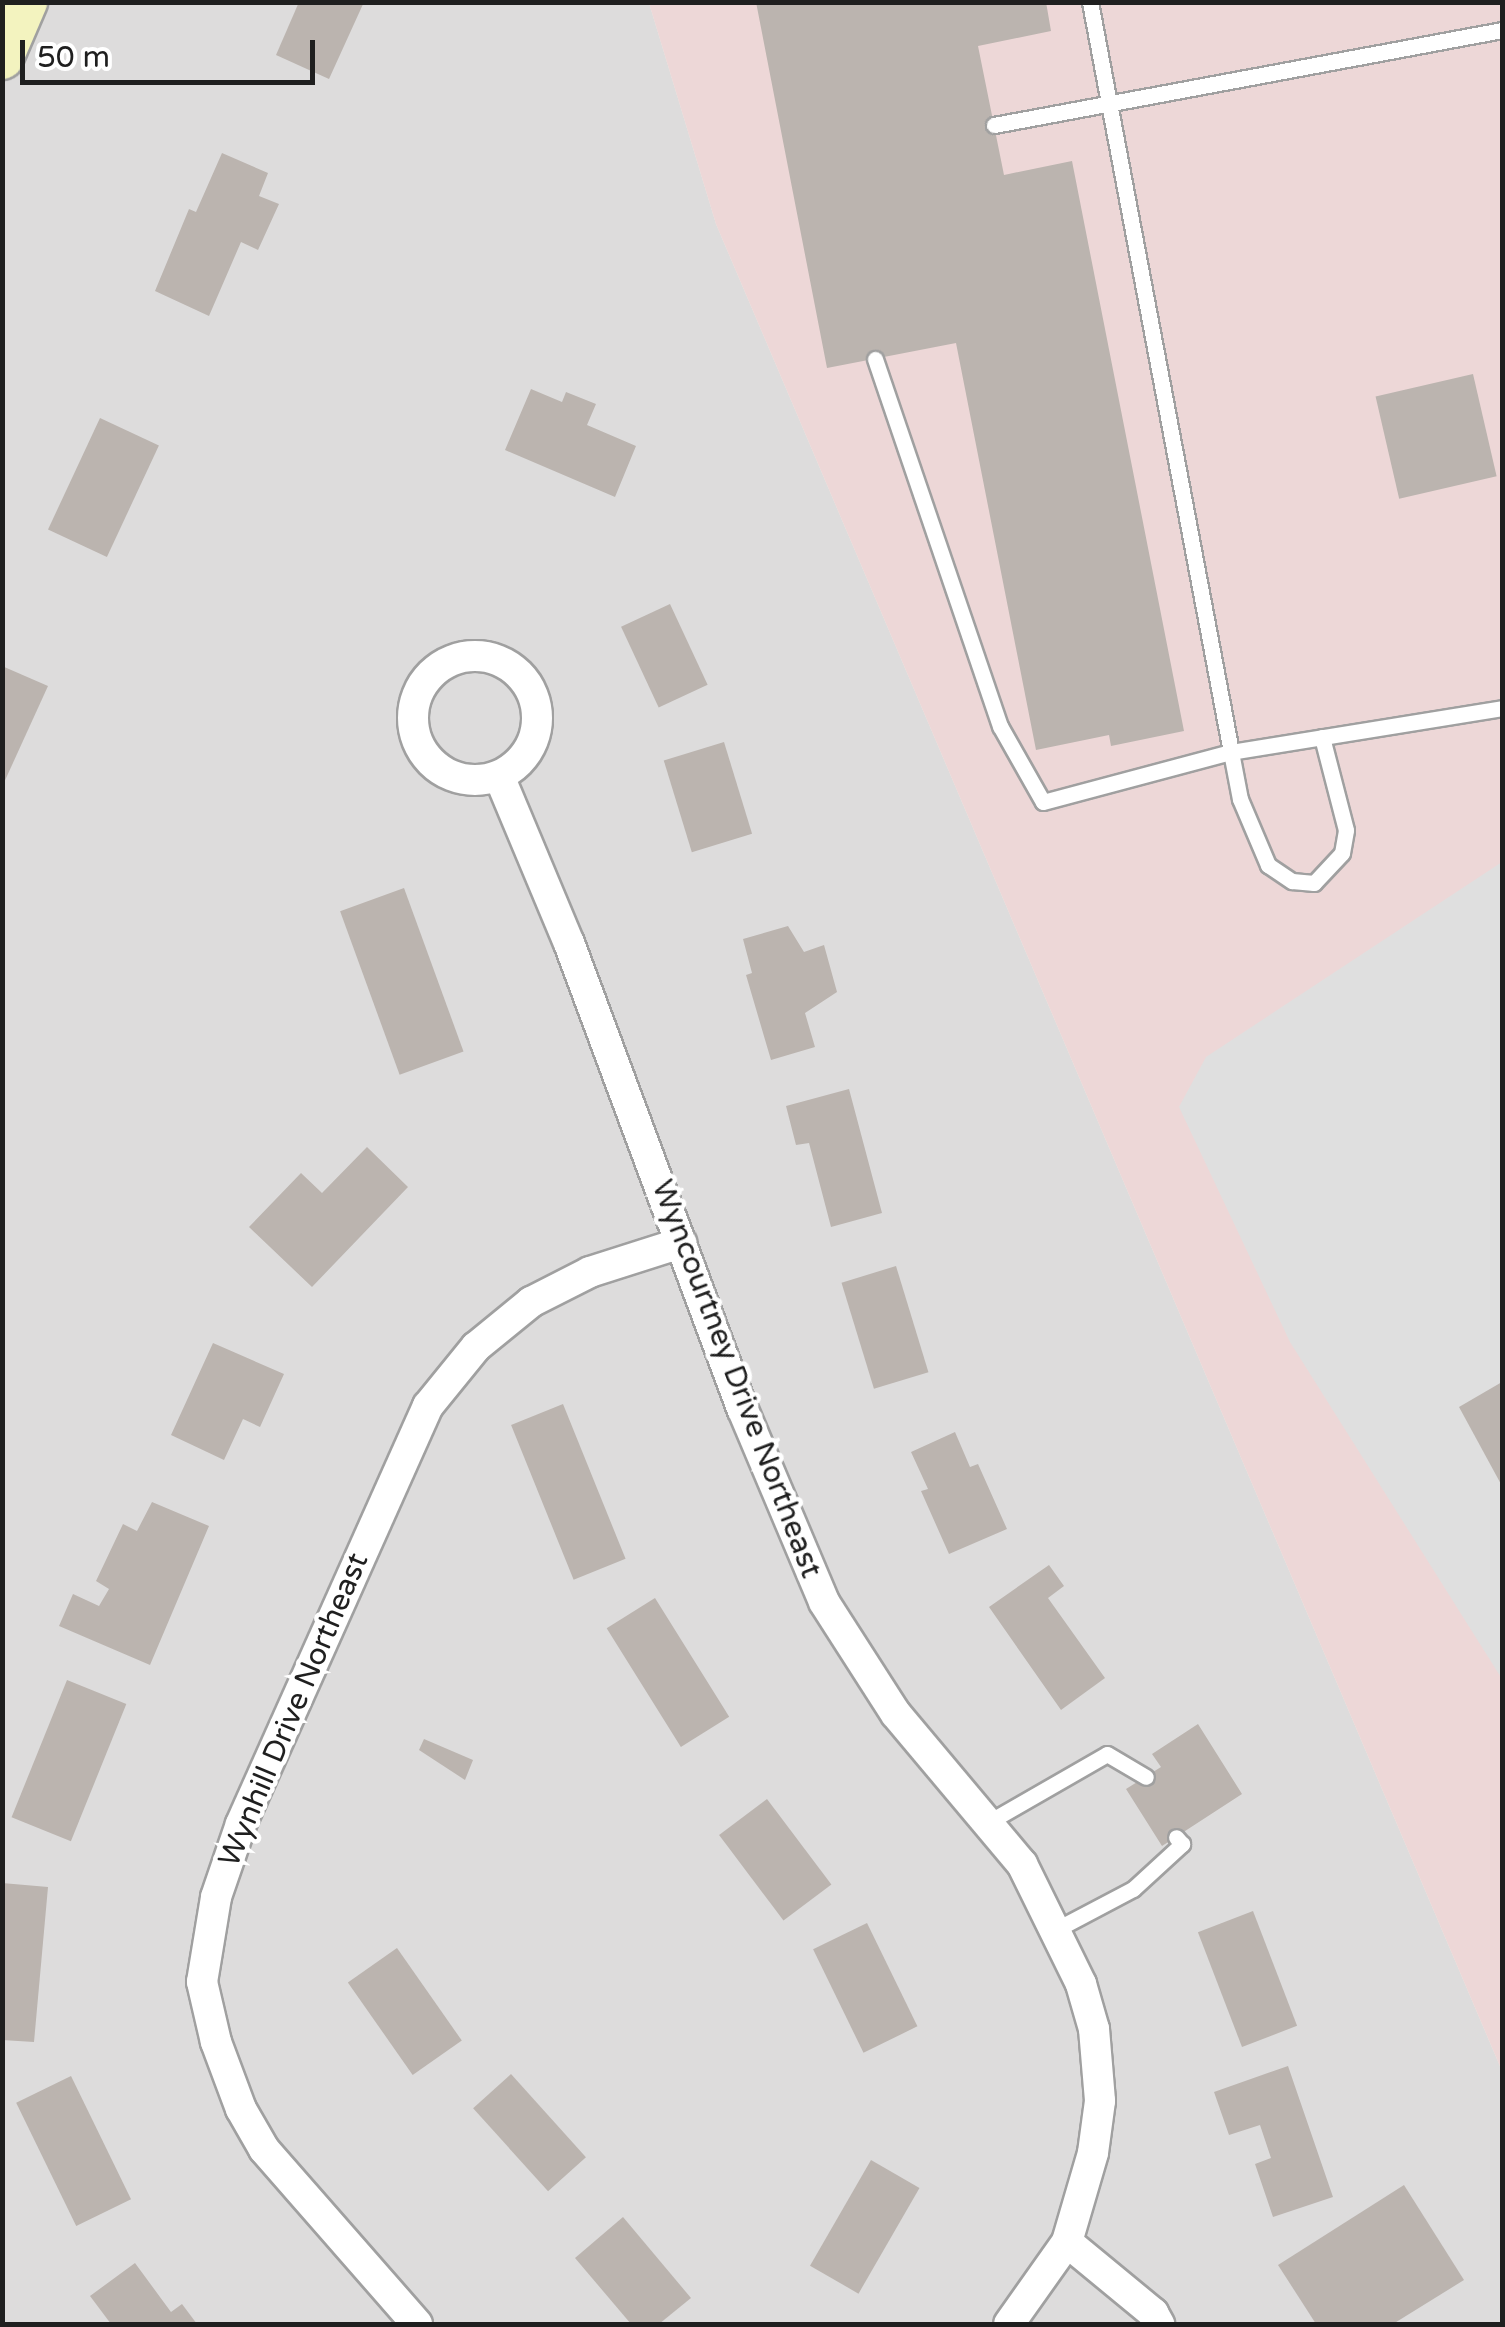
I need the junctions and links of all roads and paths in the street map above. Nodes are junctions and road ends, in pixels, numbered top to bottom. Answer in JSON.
{"nodes":[{"id":1,"x":26,"y":2,"type":"edge"},
{"id":2,"x":1090,"y":2,"type":"edge"},
{"id":3,"x":1502,"y":30,"type":"edge"},
{"id":4,"x":2,"y":58,"type":"edge"},
{"id":5,"x":1109,"y":104,"type":"junction"},
{"id":6,"x":994,"y":126,"type":"dead end"},
{"id":7,"x":875,"y":359,"type":"dead end"},
{"id":8,"x":1502,"y":708,"type":"edge"},
{"id":9,"x":1322,"y":737,"type":"junction"},
{"id":10,"x":1231,"y":752,"type":"junction"},
{"id":11,"x":499,"y":776,"type":"junction"},
{"id":12,"x":681,"y":1243,"type":"junction"},
{"id":13,"x":1146,"y":1777,"type":"dead end"},
{"id":14,"x":987,"y":1823,"type":"junction"},
{"id":15,"x":1176,"y":1836,"type":"dead end"},
{"id":16,"x":1057,"y":1929,"type":"junction"},
{"id":17,"x":1067,"y":2242,"type":"junction"},
{"id":18,"x":416,"y":2324,"type":"edge"},
{"id":19,"x":1009,"y":2324,"type":"edge"},
{"id":20,"x":1159,"y":2324,"type":"edge"}],
"edges":[{"from":1,"to":4,"type":"street"},
{"from":2,"to":5,"type":"lane"},
{"from":3,"to":5,"type":"lane"},
{"from":5,"to":6,"type":"lane"},
{"from":5,"to":10,"type":"lane"},
{"from":7,"to":10,"type":"lane"},
{"from":8,"to":9,"type":"lane"},
{"from":9,"to":10,"type":"lane"},
{"from":9,"to":10,"type":"lane"},
{"from":11,"to":11,"type":"street"},
{"from":11,"to":12,"type":"street","name":"Wyncourtney Drive Northeast"},
{"from":12,"to":14,"type":"street","name":"Wyncourtney Drive Northeast"},
{"from":12,"to":18,"type":"street","name":"Wynhill Drive Northeast"},
{"from":13,"to":14,"type":"lane"},
{"from":14,"to":16,"type":"street","name":"Wyncourtney Drive Northeast"},
{"from":15,"to":16,"type":"lane"},
{"from":16,"to":17,"type":"street","name":"Wyncourtney Drive Northeast"},
{"from":17,"to":19,"type":"street","name":"Wyncourtney Drive Northeast"},
{"from":17,"to":20,"type":"street"}]}
